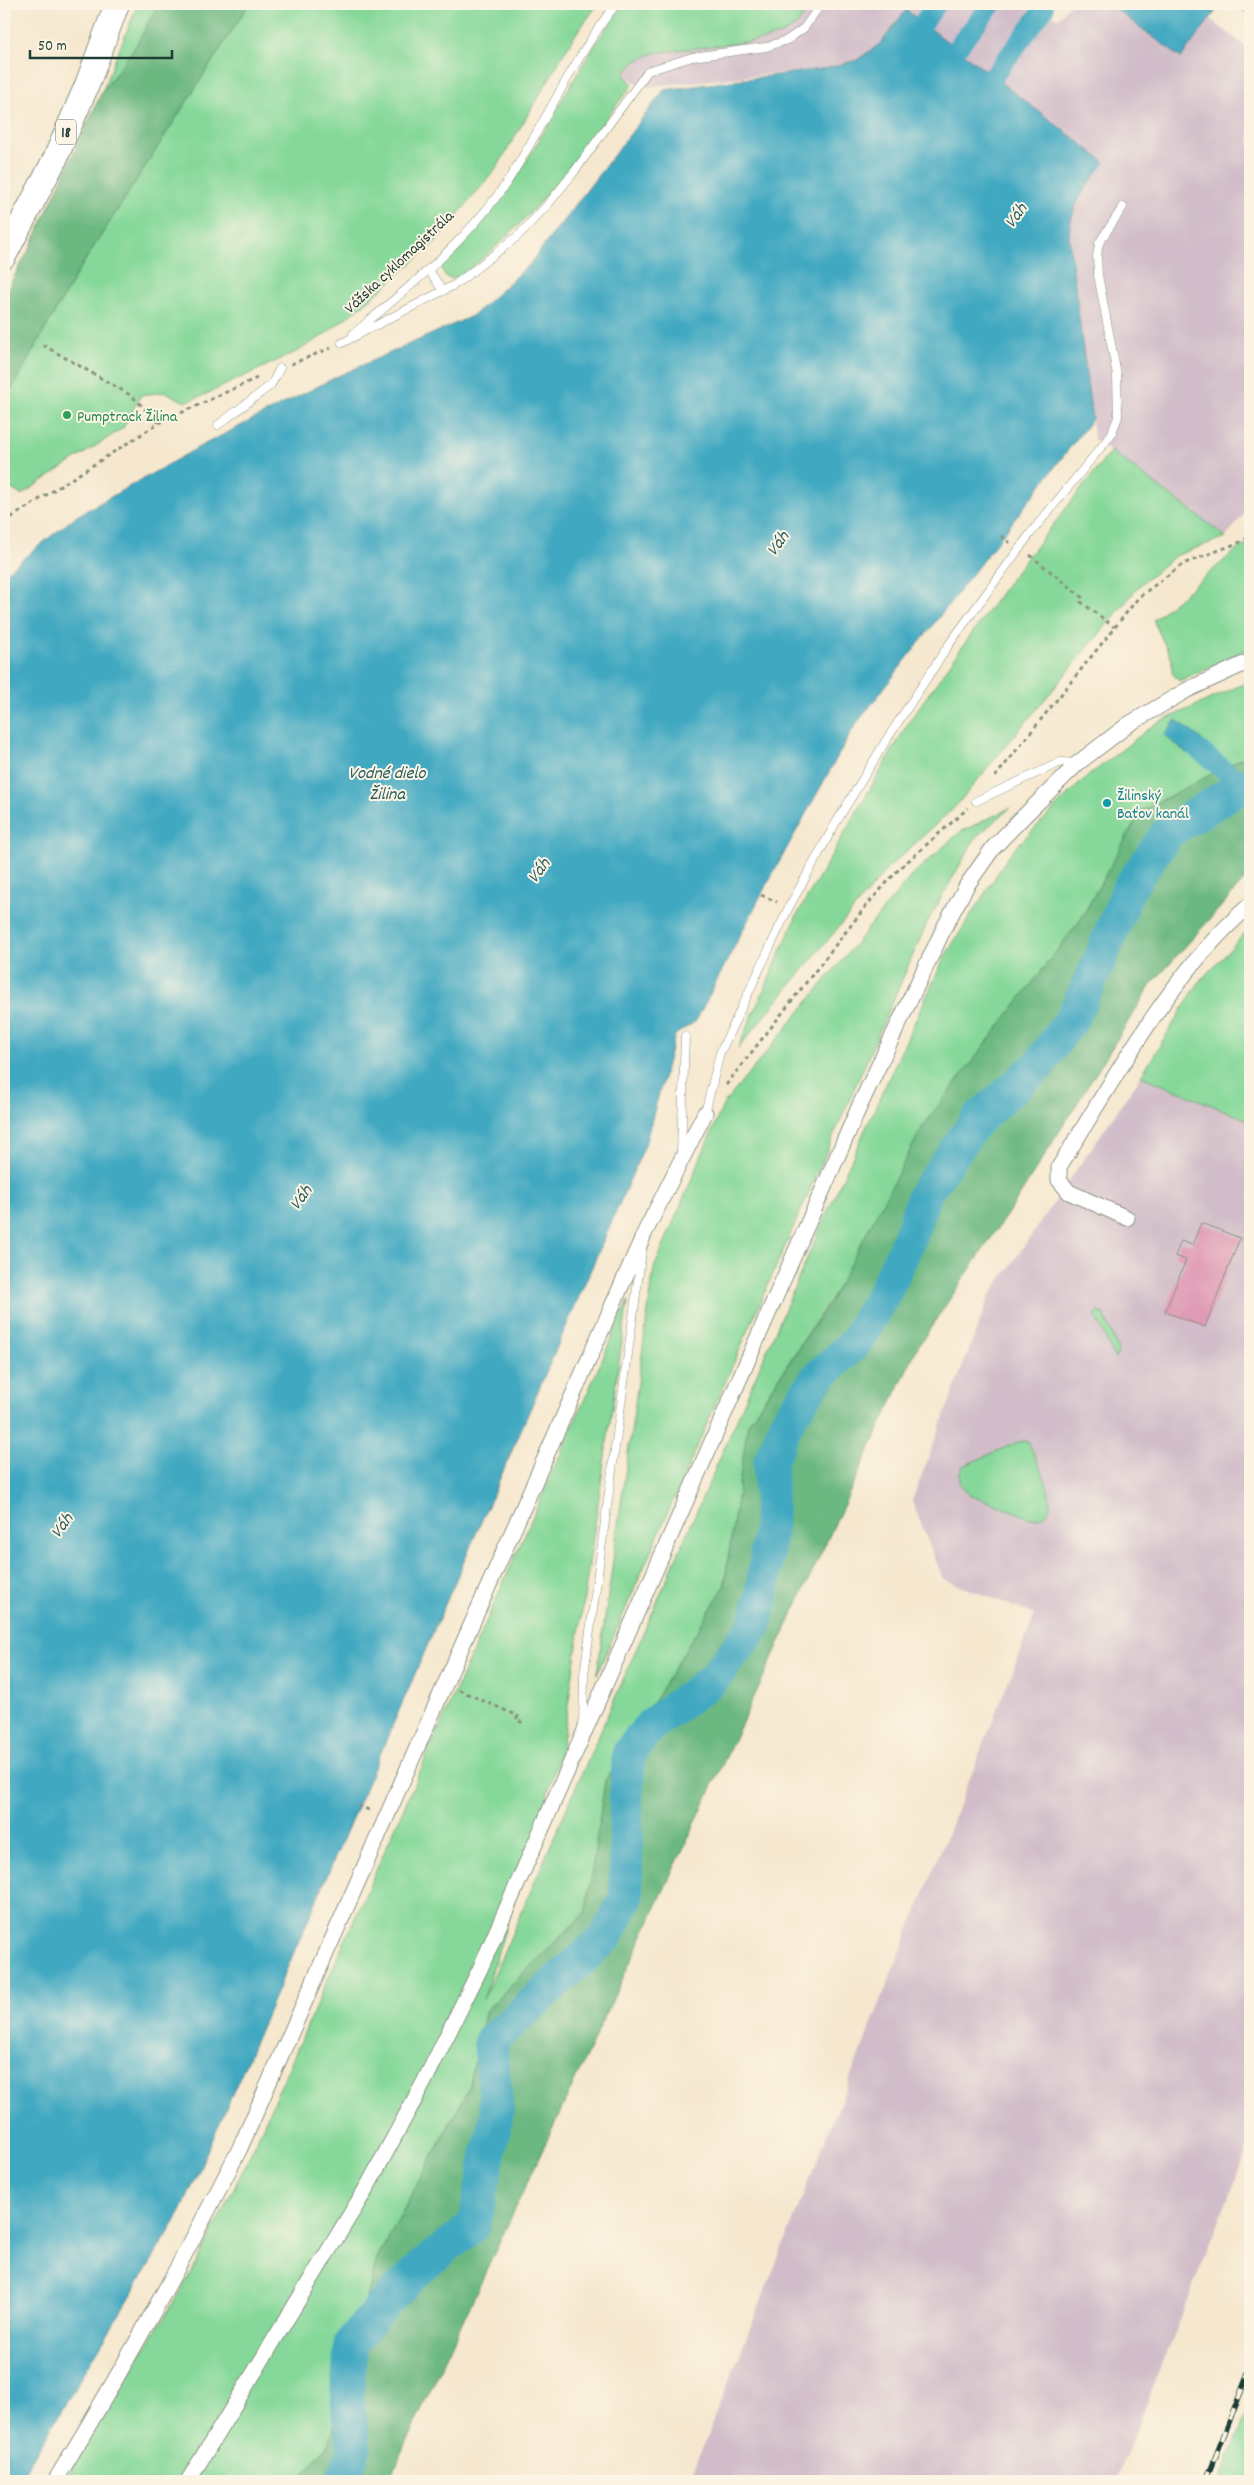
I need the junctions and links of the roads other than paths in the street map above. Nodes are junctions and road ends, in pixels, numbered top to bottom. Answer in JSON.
{"nodes":[{"id":1,"x":117,"y":4,"type":"edge"},
{"id":2,"x":616,"y":4,"type":"edge"},
{"id":3,"x":821,"y":4,"type":"edge"},
{"id":4,"x":1123,"y":207,"type":"dead end"},
{"id":5,"x":4,"y":256,"type":"edge"},
{"id":6,"x":428,"y":269,"type":"junction"},
{"id":7,"x":443,"y":292,"type":"junction"},
{"id":8,"x":280,"y":368,"type":"road end"},
{"id":9,"x":218,"y":424,"type":"dead end"},
{"id":10,"x":1250,"y":660,"type":"edge"},
{"id":11,"x":1078,"y":763,"type":"junction"},
{"id":12,"x":976,"y":801,"type":"road end"},
{"id":13,"x":1250,"y":905,"type":"edge"},
{"id":14,"x":685,"y":1036,"type":"dead end"},
{"id":15,"x":705,"y":1113,"type":"joint"},
{"id":16,"x":681,"y":1157,"type":"junction"},
{"id":17,"x":1127,"y":1218,"type":"dead end"},
{"id":18,"x":645,"y":1232,"type":"junction"},
{"id":19,"x":583,"y":1736,"type":"junction"},
{"id":20,"x":55,"y":2481,"type":"edge"},
{"id":21,"x":188,"y":2481,"type":"edge"}],
"edges":[{"from":1,"to":5,"type":"main road","number":"18"},
{"from":2,"to":6,"type":"lane"},
{"from":3,"to":7,"type":"lane"},
{"from":4,"to":15,"type":"lane"},
{"from":6,"to":7,"type":"lane"},
{"from":6,"to":7,"type":"lane"},
{"from":8,"to":9,"type":"lane"},
{"from":10,"to":11,"type":"street"},
{"from":11,"to":12,"type":"lane"},
{"from":11,"to":19,"type":"street"},
{"from":13,"to":17,"type":"street"},
{"from":14,"to":16,"type":"lane"},
{"from":15,"to":16,"type":"street"},
{"from":16,"to":18,"type":"street"},
{"from":18,"to":19,"type":"lane"},
{"from":18,"to":20,"type":"street"},
{"from":19,"to":21,"type":"street"}]}
